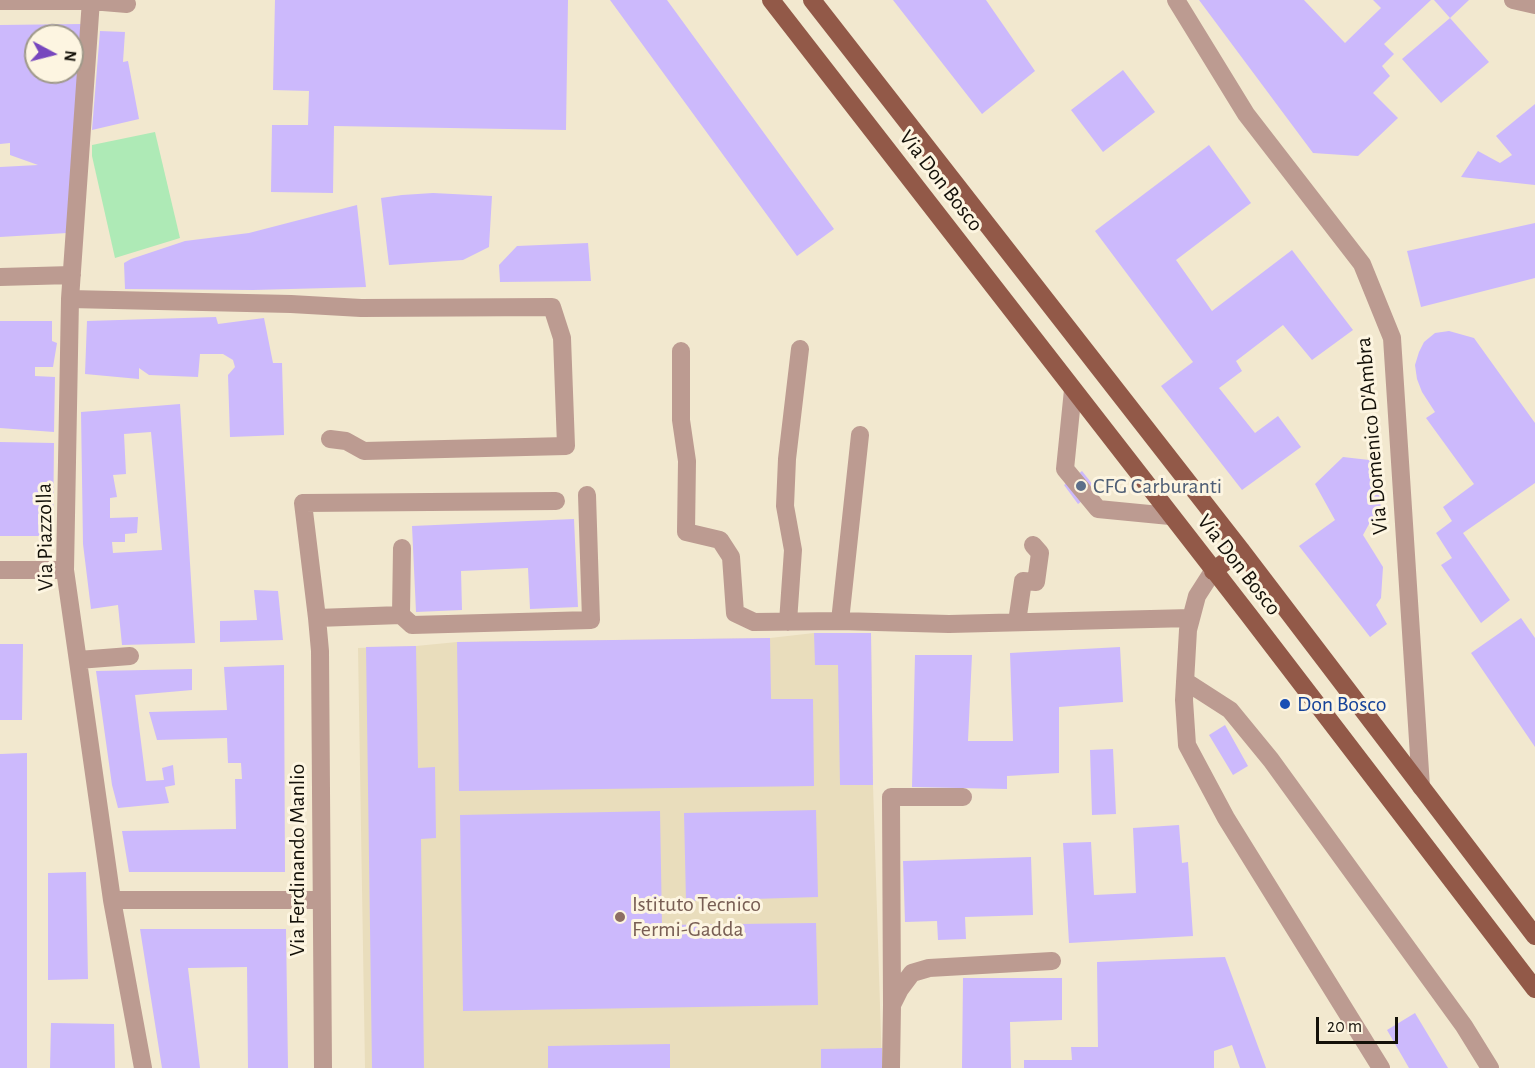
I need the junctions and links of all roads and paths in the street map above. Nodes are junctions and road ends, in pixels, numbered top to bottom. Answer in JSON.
{"nodes":[{"id":1,"x":91,"y":0,"type":"edge"},
{"id":2,"x":771,"y":0,"type":"edge"},
{"id":3,"x":812,"y":0,"type":"edge"},
{"id":4,"x":1176,"y":0,"type":"edge"},
{"id":5,"x":1513,"y":0,"type":"edge"},
{"id":6,"x":0,"y":1,"type":"edge"},
{"id":7,"x":127,"y":4,"type":"dead end"},
{"id":8,"x":1535,"y":5,"type":"edge"},
{"id":9,"x":72,"y":275,"type":"junction"},
{"id":10,"x":0,"y":277,"type":"edge"},
{"id":11,"x":70,"y":299,"type":"junction"},
{"id":12,"x":800,"y":349,"type":"dead end"},
{"id":13,"x":681,"y":351,"type":"dead end"},
{"id":14,"x":1073,"y":390,"type":"junction"},
{"id":15,"x":860,"y":435,"type":"dead end"},
{"id":16,"x":330,"y":439,"type":"dead end"},
{"id":17,"x":587,"y":495,"type":"dead end"},
{"id":18,"x":556,"y":501,"type":"dead end"},
{"id":19,"x":1170,"y":516,"type":"junction"},
{"id":20,"x":1033,"y":545,"type":"dead end"},
{"id":21,"x":402,"y":548,"type":"dead end"},
{"id":22,"x":1241,"y":550,"type":"junction"},
{"id":23,"x":0,"y":570,"type":"edge"},
{"id":24,"x":65,"y":570,"type":"junction"},
{"id":25,"x":1213,"y":571,"type":"junction"},
{"id":26,"x":401,"y":615,"type":"junction"},
{"id":27,"x":317,"y":618,"type":"junction"},
{"id":28,"x":1191,"y":618,"type":"junction"},
{"id":29,"x":840,"y":621,"type":"junction"},
{"id":30,"x":788,"y":622,"type":"junction"},
{"id":31,"x":1017,"y":622,"type":"junction"},
{"id":32,"x":130,"y":656,"type":"dead end"},
{"id":33,"x":78,"y":660,"type":"junction"},
{"id":34,"x":1185,"y":681,"type":"junction"},
{"id":35,"x":1420,"y":787,"type":"junction"},
{"id":36,"x":963,"y":797,"type":"dead end"},
{"id":37,"x":112,"y":900,"type":"junction"},
{"id":38,"x":321,"y":900,"type":"junction"},
{"id":39,"x":1535,"y":936,"type":"edge"},
{"id":40,"x":1052,"y":961,"type":"dead end"},
{"id":41,"x":1535,"y":989,"type":"edge"},
{"id":42,"x":892,"y":1005,"type":"junction"},
{"id":43,"x":143,"y":1068,"type":"edge"},
{"id":44,"x":323,"y":1068,"type":"edge"},
{"id":45,"x":891,"y":1068,"type":"edge"},
{"id":46,"x":1381,"y":1068,"type":"edge"},
{"id":47,"x":1490,"y":1068,"type":"edge"}],
"edges":[{"from":1,"to":6,"type":"street"},
{"from":1,"to":7,"type":"street"},
{"from":1,"to":9,"type":"street","name":"Via Piazzolla"},
{"from":2,"to":14,"type":"main road","name":"Via Don Bosco"},
{"from":3,"to":22,"type":"main road","name":"Via Don Bosco"},
{"from":4,"to":35,"type":"street","name":"Via Domenico D'Ambra"},
{"from":5,"to":8,"type":"street"},
{"from":9,"to":10,"type":"street"},
{"from":9,"to":11,"type":"street","name":"Via Piazzolla"},
{"from":11,"to":16,"type":"street"},
{"from":11,"to":24,"type":"street","name":"Via Piazzolla"},
{"from":12,"to":30,"type":"street"},
{"from":13,"to":30,"type":"street"},
{"from":14,"to":19,"type":"main road","name":"Via Don Bosco"},
{"from":14,"to":19,"type":"street"},
{"from":15,"to":29,"type":"street"},
{"from":17,"to":26,"type":"street"},
{"from":18,"to":27,"type":"street","name":"Via Ferdinando Manlio"},
{"from":19,"to":25,"type":"main road","name":"Via Don Bosco"},
{"from":20,"to":31,"type":"street"},
{"from":21,"to":26,"type":"street"},
{"from":22,"to":25,"type":"main road"},
{"from":22,"to":35,"type":"main road","name":"Via Don Bosco"},
{"from":23,"to":24,"type":"street"},
{"from":24,"to":33,"type":"street","name":"Via Piazzolla"},
{"from":25,"to":28,"type":"street"},
{"from":25,"to":41,"type":"main road","name":"Via Don Bosco"},
{"from":26,"to":27,"type":"street"},
{"from":27,"to":38,"type":"street","name":"Via Ferdinando Manlio"},
{"from":28,"to":31,"type":"street"},
{"from":28,"to":34,"type":"street"},
{"from":29,"to":30,"type":"street"},
{"from":29,"to":31,"type":"street"},
{"from":32,"to":33,"type":"street"},
{"from":33,"to":37,"type":"street","name":"Via Piazzolla"},
{"from":34,"to":46,"type":"street"},
{"from":34,"to":47,"type":"street"},
{"from":35,"to":39,"type":"main road","name":"Via Don Bosco"},
{"from":36,"to":42,"type":"street"},
{"from":37,"to":38,"type":"street"},
{"from":37,"to":43,"type":"street","name":"Via Piazzolla"},
{"from":38,"to":44,"type":"street","name":"Via Ferdinando Manlio"},
{"from":40,"to":42,"type":"street"},
{"from":42,"to":45,"type":"street"}]}
